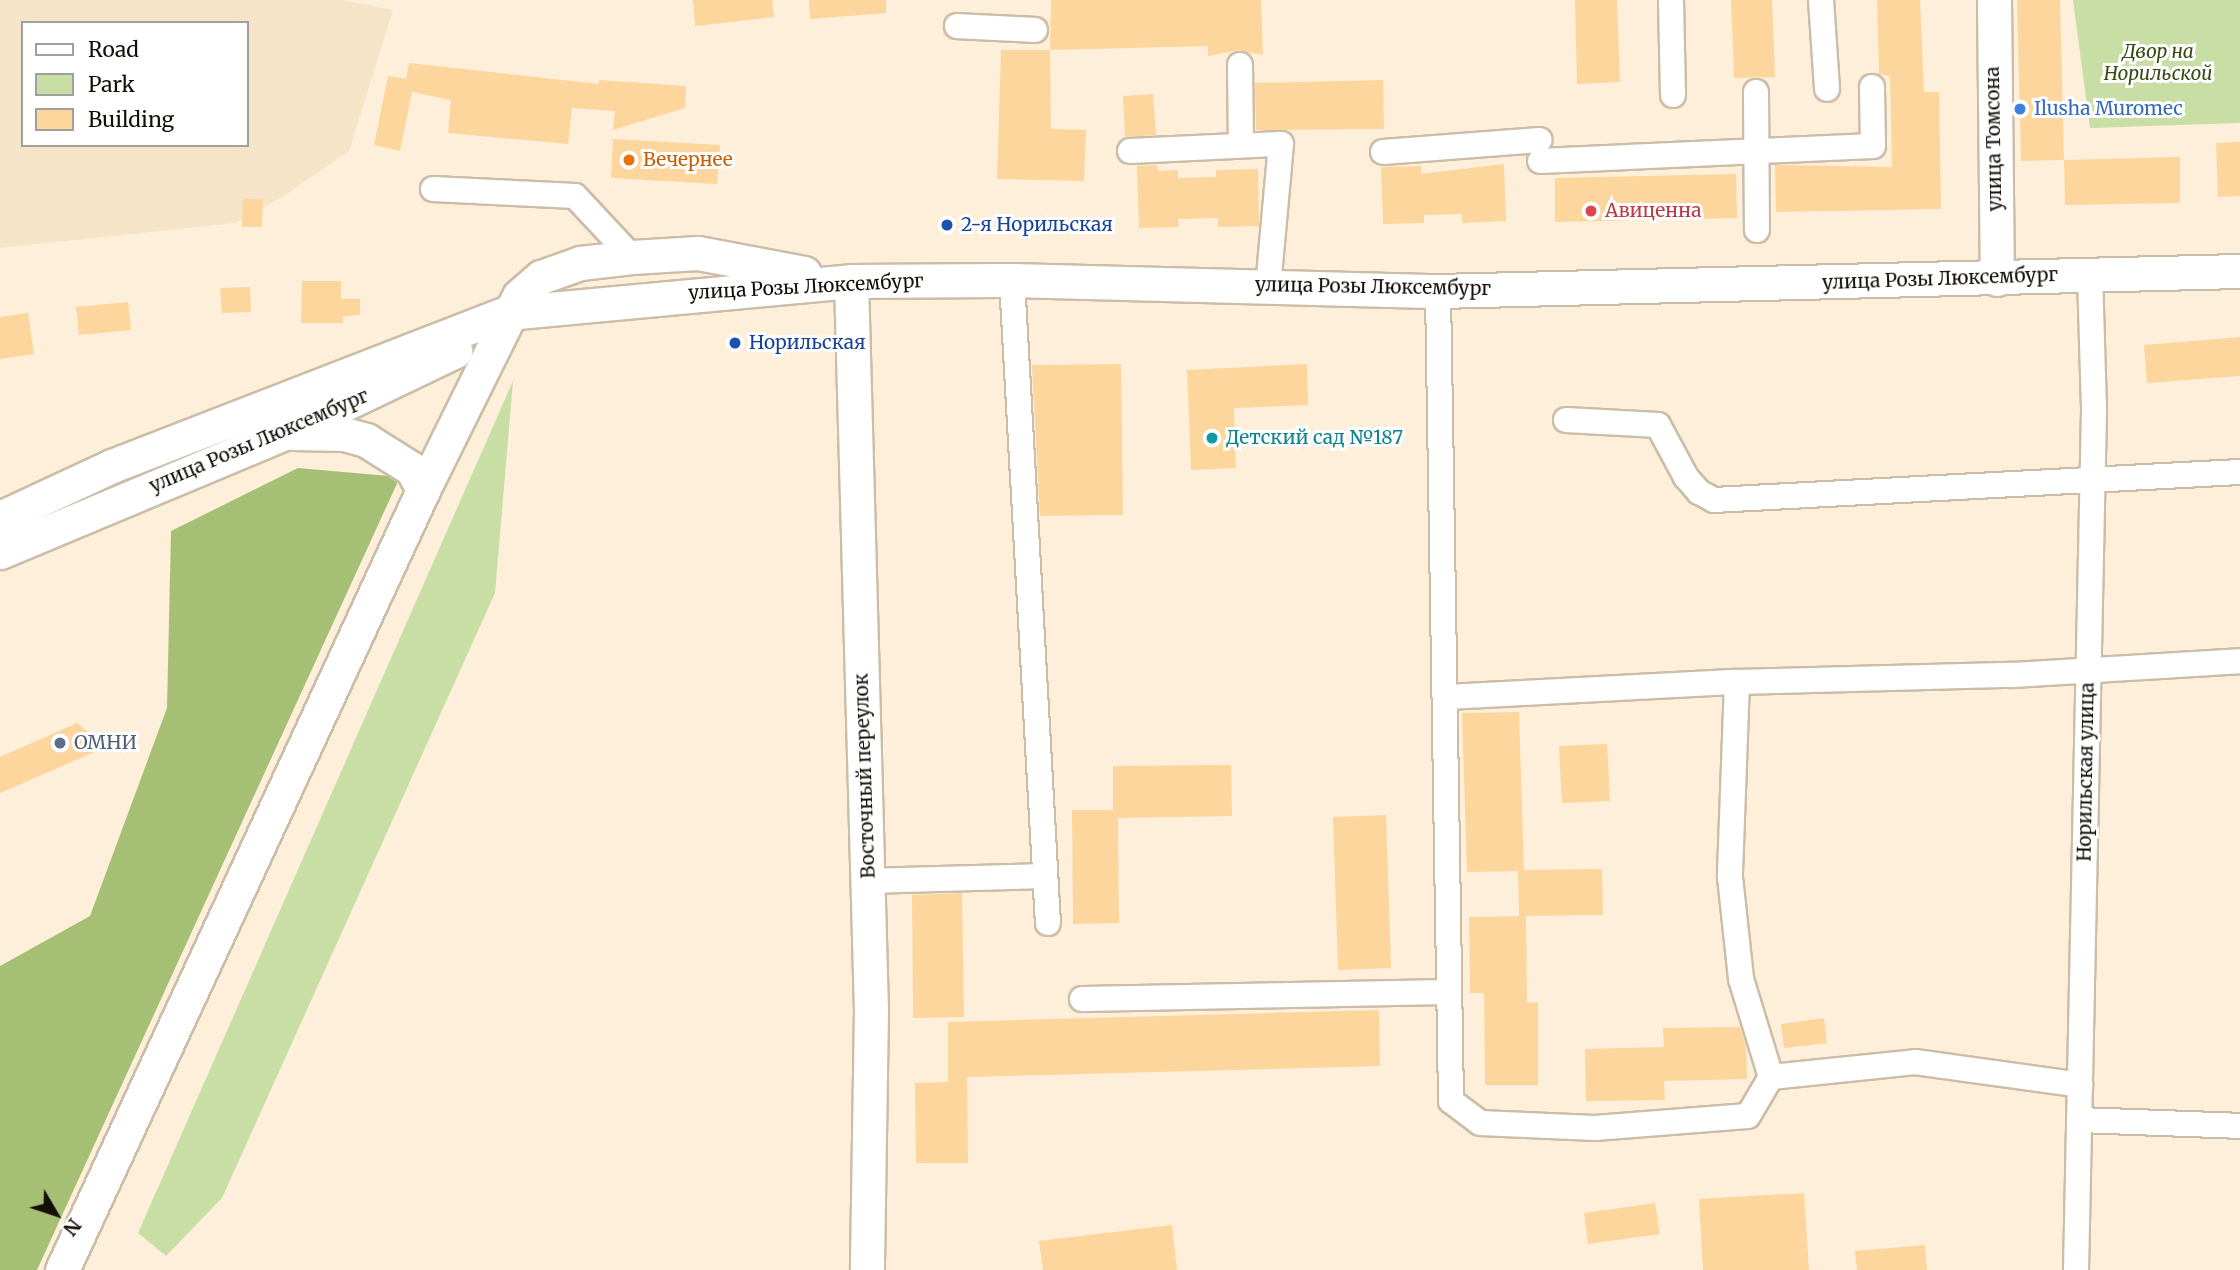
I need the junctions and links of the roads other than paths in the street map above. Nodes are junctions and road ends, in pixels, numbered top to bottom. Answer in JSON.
{"nodes":[{"id":1,"x":1671,"y":0,"type":"edge"},
{"id":2,"x":1821,"y":0,"type":"edge"},
{"id":3,"x":1994,"y":0,"type":"edge"},
{"id":4,"x":957,"y":26,"type":"dead end"},
{"id":5,"x":1035,"y":30,"type":"dead end"},
{"id":6,"x":1240,"y":65,"type":"dead end"},
{"id":7,"x":1872,"y":87,"type":"dead end"},
{"id":8,"x":1827,"y":89,"type":"dead end"},
{"id":9,"x":1756,"y":92,"type":"dead end"},
{"id":10,"x":1673,"y":95,"type":"dead end"},
{"id":11,"x":1241,"y":145,"type":"junction"},
{"id":12,"x":1130,"y":151,"type":"dead end"},
{"id":13,"x":1756,"y":151,"type":"junction"},
{"id":14,"x":1383,"y":152,"type":"dead end"},
{"id":15,"x":433,"y":190,"type":"dead end"},
{"id":16,"x":1757,"y":230,"type":"dead end"},
{"id":17,"x":632,"y":257,"type":"junction"},
{"id":18,"x":2240,"y":271,"type":"edge"},
{"id":19,"x":2090,"y":275,"type":"junction"},
{"id":20,"x":1997,"y":279,"type":"junction"},
{"id":21,"x":1012,"y":280,"type":"junction"},
{"id":22,"x":851,"y":281,"type":"junction"},
{"id":23,"x":1268,"y":286,"type":"junction"},
{"id":24,"x":1438,"y":290,"type":"junction"},
{"id":25,"x":507,"y":313,"type":"junction"},
{"id":26,"x":1566,"y":420,"type":"dead end"},
{"id":27,"x":284,"y":433,"type":"junction"},
{"id":28,"x":112,"y":466,"type":"junction"},
{"id":29,"x":2240,"y":472,"type":"edge"},
{"id":30,"x":2093,"y":481,"type":"junction"},
{"id":31,"x":423,"y":490,"type":"junction"},
{"id":32,"x":125,"y":498,"type":"junction"},
{"id":33,"x":0,"y":518,"type":"edge"},
{"id":34,"x":0,"y":552,"type":"edge"},
{"id":35,"x":2240,"y":661,"type":"edge"},
{"id":36,"x":2089,"y":670,"type":"junction"},
{"id":37,"x":1737,"y":682,"type":"junction"},
{"id":38,"x":1447,"y":697,"type":"junction"},
{"id":39,"x":1044,"y":876,"type":"junction"},
{"id":40,"x":869,"y":881,"type":"junction"},
{"id":41,"x":1048,"y":923,"type":"dead end"},
{"id":42,"x":1448,"y":992,"type":"junction"},
{"id":43,"x":1082,"y":999,"type":"dead end"},
{"id":44,"x":1770,"y":1077,"type":"junction"},
{"id":45,"x":2080,"y":1085,"type":"junction"},
{"id":46,"x":2079,"y":1120,"type":"junction"},
{"id":47,"x":2240,"y":1126,"type":"edge"},
{"id":48,"x":62,"y":1270,"type":"edge"},
{"id":49,"x":867,"y":1270,"type":"edge"},
{"id":50,"x":2076,"y":1270,"type":"edge"}],
"edges":[{"from":1,"to":10,"type":"street"},
{"from":2,"to":8,"type":"street"},
{"from":3,"to":20,"type":"main road","name":"улица Томсона"},
{"from":4,"to":5,"type":"street"},
{"from":6,"to":11,"type":"street"},
{"from":7,"to":13,"type":"street"},
{"from":9,"to":13,"type":"street"},
{"from":11,"to":12,"type":"street"},
{"from":11,"to":23,"type":"street"},
{"from":13,"to":14,"type":"street"},
{"from":13,"to":16,"type":"street"},
{"from":15,"to":17,"type":"street"},
{"from":17,"to":22,"type":"main road"},
{"from":17,"to":25,"type":"main road"},
{"from":18,"to":19,"type":"main road","name":"улица Розы Люксембург"},
{"from":19,"to":20,"type":"main road","name":"улица Розы Люксембург"},
{"from":19,"to":30,"type":"street","name":"Норильская улица"},
{"from":20,"to":24,"type":"main road","name":"улица Розы Люксембург"},
{"from":21,"to":22,"type":"main road","name":"улица Розы Люксембург"},
{"from":21,"to":23,"type":"main road","name":"улица Розы Люксембург"},
{"from":21,"to":39,"type":"street"},
{"from":22,"to":25,"type":"main road","name":"улица Розы Люксембург"},
{"from":22,"to":40,"type":"main road","name":"Восточный переулок"},
{"from":23,"to":24,"type":"main road","name":"улица Розы Люксембург"},
{"from":24,"to":38,"type":"street"},
{"from":25,"to":27,"type":"main road","name":"улица Розы Люксембург"},
{"from":25,"to":28,"type":"main road","name":"улица Розы Люксембург"},
{"from":25,"to":31,"type":"main road"},
{"from":26,"to":30,"type":"street"},
{"from":27,"to":31,"type":"main road"},
{"from":27,"to":32,"type":"main road","name":"улица Розы Люксембург"},
{"from":28,"to":32,"type":"main road"},
{"from":28,"to":33,"type":"main road","name":"улица Розы Люксембург"},
{"from":29,"to":30,"type":"street"},
{"from":30,"to":36,"type":"street","name":"Норильская улица"},
{"from":31,"to":48,"type":"main road"},
{"from":32,"to":34,"type":"main road","name":"улица Розы Люксембург"},
{"from":35,"to":36,"type":"street"},
{"from":36,"to":37,"type":"street"},
{"from":36,"to":45,"type":"street","name":"Норильская улица"},
{"from":37,"to":38,"type":"street"},
{"from":37,"to":44,"type":"street"},
{"from":38,"to":42,"type":"street"},
{"from":39,"to":40,"type":"street"},
{"from":39,"to":41,"type":"street"},
{"from":40,"to":49,"type":"main road","name":"Восточный переулок"},
{"from":42,"to":43,"type":"street"},
{"from":42,"to":44,"type":"street"},
{"from":44,"to":45,"type":"street"},
{"from":45,"to":46,"type":"street","name":"Норильская улица"},
{"from":46,"to":47,"type":"street"},
{"from":46,"to":50,"type":"street","name":"Норильская улица"}]}
